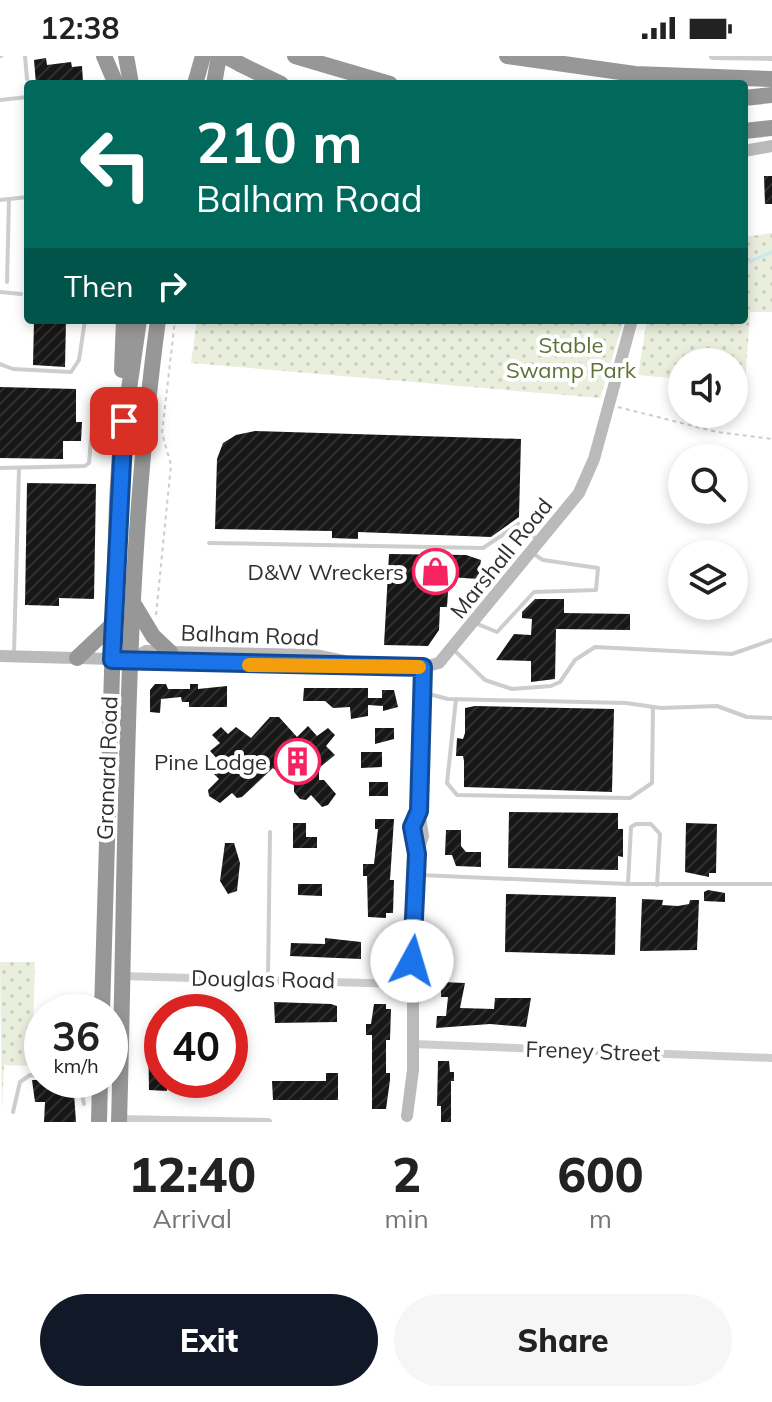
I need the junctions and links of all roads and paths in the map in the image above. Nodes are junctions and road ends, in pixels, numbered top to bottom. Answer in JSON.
{"nodes":[{"id":1,"x":25,"y":56,"type":"edge"},
{"id":2,"x":104,"y":56,"type":"edge"},
{"id":3,"x":126,"y":56,"type":"edge"},
{"id":4,"x":203,"y":56,"type":"edge"},
{"id":5,"x":295,"y":56,"type":"edge"},
{"id":6,"x":507,"y":56,"type":"edge"},
{"id":7,"x":713,"y":56,"type":"edge"},
{"id":8,"x":772,"y":57,"type":"edge"},
{"id":9,"x":228,"y":59,"type":"edge"},
{"id":10,"x":27,"y":79,"type":"dead end"},
{"id":11,"x":772,"y":79,"type":"edge"},
{"id":12,"x":114,"y":80,"type":"edge"},
{"id":13,"x":130,"y":80,"type":"edge"},
{"id":14,"x":196,"y":80,"type":"edge"},
{"id":15,"x":216,"y":80,"type":"edge"},
{"id":16,"x":273,"y":80,"type":"edge"},
{"id":17,"x":376,"y":80,"type":"edge"},
{"id":18,"x":772,"y":95,"type":"edge"},
{"id":19,"x":24,"y":97,"type":"edge"},
{"id":20,"x":748,"y":98,"type":"edge"},
{"id":21,"x":0,"y":100,"type":"edge"},
{"id":22,"x":772,"y":121,"type":"edge"},
{"id":23,"x":748,"y":124,"type":"edge"},
{"id":24,"x":772,"y":128,"type":"edge"},
{"id":25,"x":748,"y":131,"type":"edge"},
{"id":26,"x":772,"y":146,"type":"edge"},
{"id":27,"x":748,"y":150,"type":"edge"},
{"id":28,"x":24,"y":197,"type":"edge"},
{"id":29,"x":9,"y":199,"type":"junction"},
{"id":30,"x":0,"y":200,"type":"edge"},
{"id":31,"x":7,"y":282,"type":"dead end"},
{"id":32,"x":0,"y":292,"type":"edge"},
{"id":33,"x":21,"y":294,"type":"dead end"},
{"id":34,"x":84,"y":324,"type":"edge"},
{"id":35,"x":124,"y":324,"type":"edge"},
{"id":36,"x":138,"y":324,"type":"edge"},
{"id":37,"x":158,"y":324,"type":"edge"},
{"id":38,"x":175,"y":324,"type":"edge"},
{"id":39,"x":631,"y":324,"type":"edge"},
{"id":40,"x":0,"y":364,"type":"edge"},
{"id":41,"x":609,"y":404,"type":"junction"},
{"id":42,"x":94,"y":405,"type":"dead end"},
{"id":43,"x":772,"y":439,"type":"edge"},
{"id":44,"x":120,"y":451,"type":"junction"},
{"id":45,"x":0,"y":468,"type":"edge"},
{"id":46,"x":19,"y":468,"type":"junction"},
{"id":47,"x":209,"y":543,"type":"dead end"},
{"id":48,"x":536,"y":548,"type":"junction"},
{"id":49,"x":135,"y":606,"type":"junction"},
{"id":50,"x":475,"y":623,"type":"junction"},
{"id":51,"x":113,"y":624,"type":"junction"},
{"id":52,"x":153,"y":636,"type":"junction"},
{"id":53,"x":772,"y":640,"type":"edge"},
{"id":54,"x":453,"y":649,"type":"junction"},
{"id":55,"x":170,"y":652,"type":"junction"},
{"id":56,"x":0,"y":656,"type":"edge"},
{"id":57,"x":14,"y":657,"type":"junction"},
{"id":58,"x":77,"y":658,"type":"junction"},
{"id":59,"x":132,"y":659,"type":"junction"},
{"id":60,"x":112,"y":660,"type":"junction"},
{"id":61,"x":367,"y":666,"type":"junction"},
{"id":62,"x":423,"y":667,"type":"junction"},
{"id":63,"x":423,"y":693,"type":"junction"},
{"id":64,"x":456,"y":699,"type":"junction"},
{"id":65,"x":653,"y":707,"type":"junction"},
{"id":66,"x":772,"y":718,"type":"edge"},
{"id":67,"x":270,"y":832,"type":"dead end"},
{"id":68,"x":417,"y":875,"type":"junction"},
{"id":69,"x":628,"y":884,"type":"junction"},
{"id":70,"x":772,"y":884,"type":"edge"},
{"id":71,"x":657,"y":885,"type":"junction"},
{"id":72,"x":123,"y":976,"type":"junction"},
{"id":73,"x":268,"y":979,"type":"junction"},
{"id":74,"x":408,"y":988,"type":"junction"},
{"id":75,"x":103,"y":994,"type":"edge"},
{"id":76,"x":413,"y":1044,"type":"junction"},
{"id":77,"x":772,"y":1058,"type":"edge"},
{"id":78,"x":24,"y":1079,"type":"edge"},
{"id":79,"x":83,"y":1098,"type":"edge"},
{"id":80,"x":100,"y":1098,"type":"edge"},
{"id":81,"x":84,"y":1104,"type":"dead end"},
{"id":82,"x":13,"y":1112,"type":"dead end"},
{"id":83,"x":119,"y":1120,"type":"edge"},
{"id":84,"x":408,"y":1120,"type":"edge"},
{"id":85,"x":99,"y":1122,"type":"edge"},
{"id":86,"x":268,"y":1122,"type":"edge"}],
"edges":[{"from":1,"to":10,"type":"lane"},
{"from":2,"to":12,"type":"highway"},
{"from":3,"to":13,"type":"highway"},
{"from":4,"to":14,"type":"highway"},
{"from":5,"to":17,"type":"highway"},
{"from":6,"to":11,"type":"highway"},
{"from":7,"to":8,"type":"street"},
{"from":9,"to":15,"type":"highway"},
{"from":9,"to":16,"type":"highway"},
{"from":18,"to":20,"type":"highway"},
{"from":19,"to":21,"type":"lane"},
{"from":22,"to":23,"type":"highway"},
{"from":24,"to":25,"type":"highway"},
{"from":26,"to":27,"type":"street"},
{"from":28,"to":29,"type":"lane"},
{"from":29,"to":30,"type":"lane"},
{"from":29,"to":31,"type":"lane"},
{"from":32,"to":33,"type":"lane"},
{"from":34,"to":40,"type":"lane"},
{"from":35,"to":44,"type":"highway"},
{"from":36,"to":44,"type":"highway","name":"Granard Road"},
{"from":37,"to":49,"type":"highway","name":"Granard Road"},
{"from":38,"to":52,"type":"path"},
{"from":39,"to":41,"type":"street","name":"Marshall Road"},
{"from":41,"to":43,"type":"path"},
{"from":41,"to":48,"type":"street","name":"Marshall Road"},
{"from":42,"to":46,"type":"lane"},
{"from":44,"to":51,"type":"highway","name":"Granard Road"},
{"from":45,"to":46,"type":"lane"},
{"from":46,"to":57,"type":"lane"},
{"from":47,"to":48,"type":"lane"},
{"from":48,"to":50,"type":"street","name":"Marshall Road"},
{"from":48,"to":50,"type":"lane"},
{"from":49,"to":52,"type":"highway"},
{"from":49,"to":59,"type":"highway","name":"Granard Road"},
{"from":50,"to":54,"type":"street","name":"Marshall Road"},
{"from":51,"to":58,"type":"highway"},
{"from":51,"to":60,"type":"highway","name":"Granard Road"},
{"from":52,"to":55,"type":"highway"},
{"from":53,"to":54,"type":"lane"},
{"from":54,"to":62,"type":"street","name":"Marshall Road"},
{"from":55,"to":59,"type":"street","name":"Balham Road"},
{"from":55,"to":61,"type":"street","name":"Balham Road"},
{"from":56,"to":57,"type":"street","name":"Balham Road"},
{"from":57,"to":58,"type":"street","name":"Balham Road"},
{"from":58,"to":60,"type":"street","name":"Balham Road"},
{"from":59,"to":60,"type":"street","name":"Balham Road"},
{"from":59,"to":61,"type":"street","name":"Balham Road"},
{"from":59,"to":72,"type":"highway","name":"Granard Road"},
{"from":60,"to":75,"type":"highway","name":"Granard Road"},
{"from":61,"to":62,"type":"street","name":"Balham Road"},
{"from":62,"to":63,"type":"street"},
{"from":63,"to":64,"type":"lane"},
{"from":63,"to":68,"type":"street"},
{"from":64,"to":65,"type":"lane"},
{"from":64,"to":65,"type":"lane"},
{"from":65,"to":66,"type":"lane"},
{"from":67,"to":73,"type":"lane"},
{"from":68,"to":69,"type":"lane"},
{"from":68,"to":74,"type":"street"},
{"from":69,"to":71,"type":"lane"},
{"from":69,"to":71,"type":"lane"},
{"from":70,"to":71,"type":"lane"},
{"from":72,"to":73,"type":"street","name":"Douglas Road"},
{"from":72,"to":83,"type":"highway","name":"Granard Road"},
{"from":73,"to":74,"type":"street","name":"Douglas Road"},
{"from":74,"to":76,"type":"street"},
{"from":76,"to":77,"type":"street","name":"Freney Street"},
{"from":76,"to":84,"type":"street"},
{"from":78,"to":82,"type":"lane"},
{"from":79,"to":81,"type":"lane"},
{"from":80,"to":85,"type":"highway"},
{"from":83,"to":86,"type":"street"}]}
